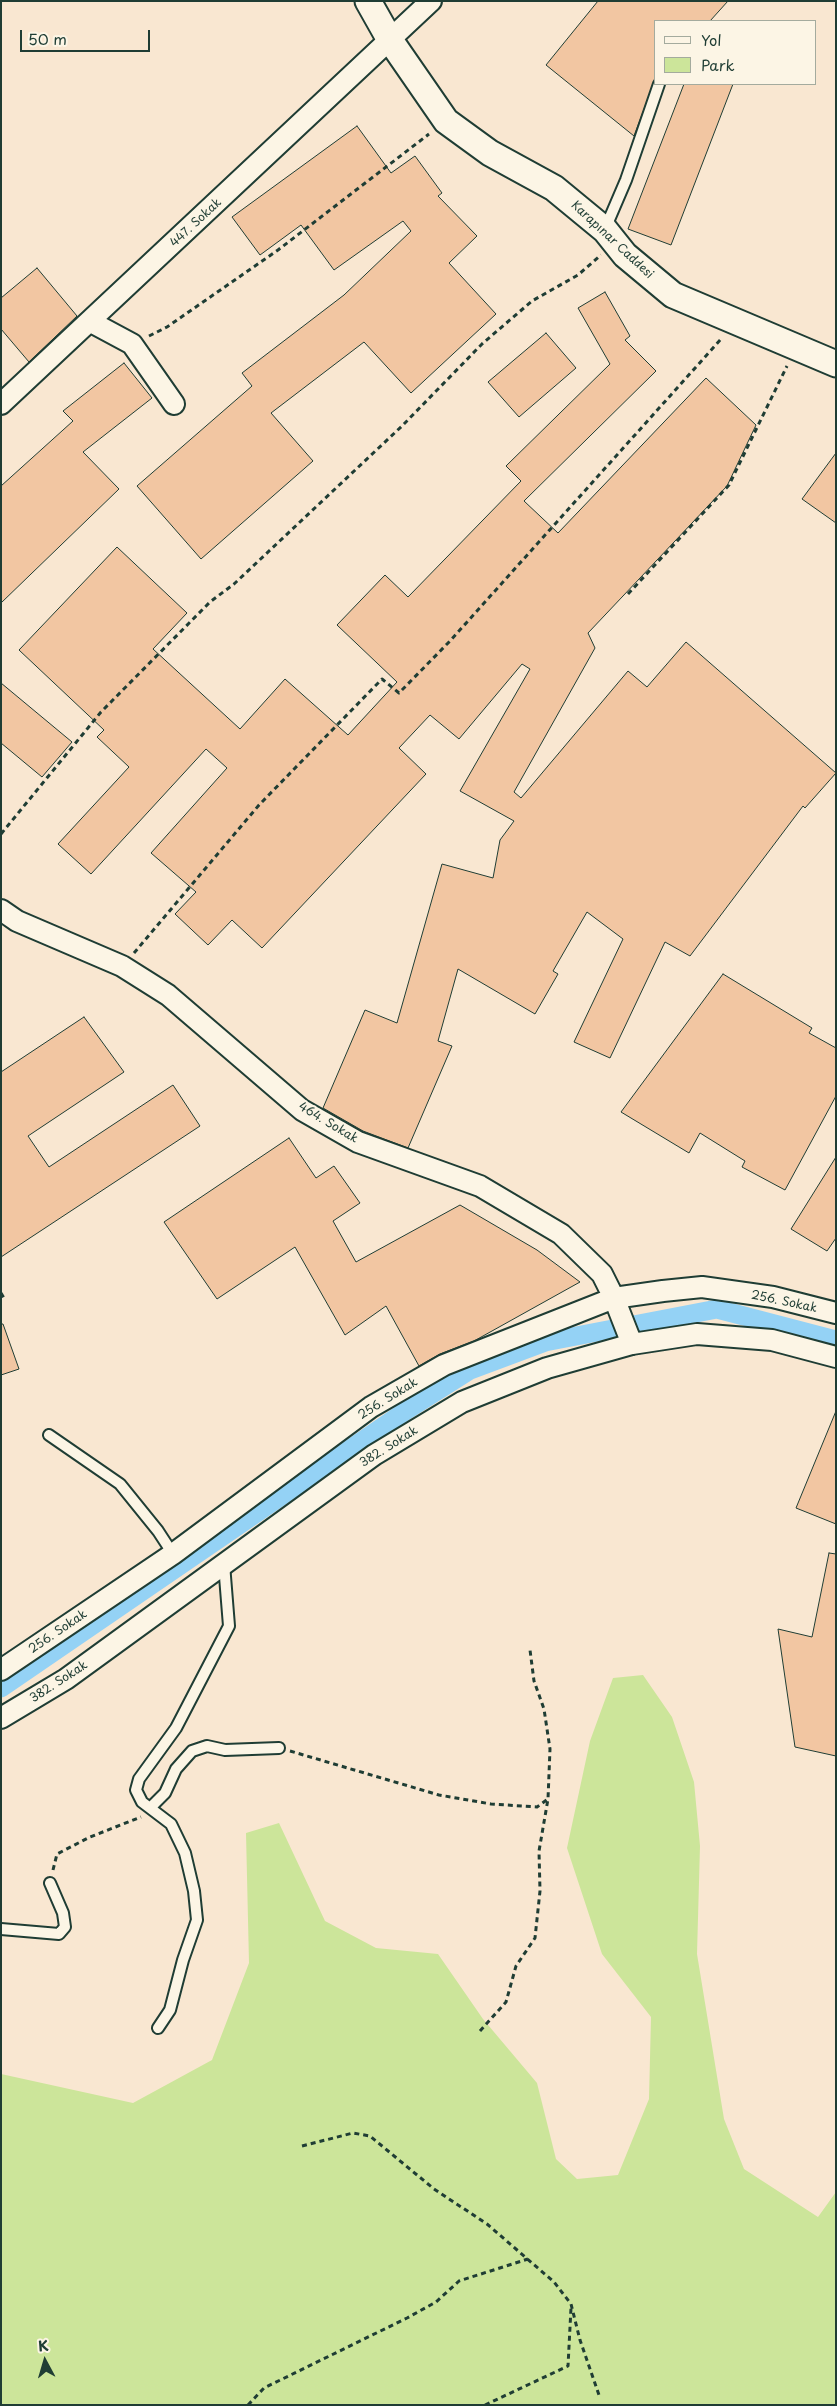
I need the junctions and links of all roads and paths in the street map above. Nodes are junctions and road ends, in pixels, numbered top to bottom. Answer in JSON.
{"nodes":[{"id":1,"x":368,"y":1,"type":"edge"},
{"id":2,"x":431,"y":1,"type":"edge"},
{"id":3,"x":390,"y":40,"type":"junction"},
{"id":4,"x":658,"y":85,"type":"edge"},
{"id":5,"x":446,"y":121,"type":"junction"},
{"id":6,"x":610,"y":237,"type":"junction"},
{"id":7,"x":91,"y":322,"type":"junction"},
{"id":8,"x":736,"y":322,"type":"junction"},
{"id":9,"x":132,"y":344,"type":"junction"},
{"id":10,"x":796,"y":347,"type":"junction"},
{"id":11,"x":836,"y":364,"type":"edge"},
{"id":12,"x":1,"y":404,"type":"edge"},
{"id":13,"x":174,"y":404,"type":"dead end"},
{"id":14,"x":628,"y":594,"type":"dead end"},
{"id":15,"x":1,"y":834,"type":"edge"},
{"id":16,"x":1,"y":910,"type":"edge"},
{"id":17,"x":122,"y":966,"type":"junction"},
{"id":18,"x":1,"y":1293,"type":"edge"},
{"id":19,"x":5,"y":1300,"type":"dead end"},
{"id":20,"x":617,"y":1305,"type":"junction"},
{"id":21,"x":836,"y":1313,"type":"edge"},
{"id":22,"x":632,"y":1342,"type":"junction"},
{"id":23,"x":836,"y":1357,"type":"edge"},
{"id":24,"x":48,"y":1435,"type":"dead end"},
{"id":25,"x":173,"y":1554,"type":"junction"},
{"id":26,"x":224,"y":1564,"type":"junction"},
{"id":27,"x":530,"y":1650,"type":"dead end"},
{"id":28,"x":1,"y":1670,"type":"edge"},
{"id":29,"x":1,"y":1718,"type":"edge"},
{"id":30,"x":279,"y":1748,"type":"joint"},
{"id":31,"x":548,"y":1800,"type":"junction"},
{"id":32,"x":151,"y":1807,"type":"junction"},
{"id":33,"x":50,"y":1883,"type":"joint"},
{"id":34,"x":1,"y":1929,"type":"edge"},
{"id":35,"x":158,"y":2028,"type":"dead end"},
{"id":36,"x":480,"y":2031,"type":"dead end"},
{"id":37,"x":302,"y":2146,"type":"dead end"},
{"id":38,"x":528,"y":2259,"type":"junction"},
{"id":39,"x":571,"y":2304,"type":"junction"},
{"id":40,"x":600,"y":2398,"type":"dead end"},
{"id":41,"x":248,"y":2405,"type":"edge"},
{"id":42,"x":485,"y":2405,"type":"edge"}],
"edges":[{"from":1,"to":3,"type":"street","name":"Karapınar Caddesi"},
{"from":2,"to":3,"type":"street","name":"447. Sokak"},
{"from":3,"to":5,"type":"street","name":"Karapınar Caddesi"},
{"from":3,"to":7,"type":"street","name":"447. Sokak"},
{"from":4,"to":6,"type":"lane"},
{"from":5,"to":6,"type":"street","name":"Karapınar Caddesi"},
{"from":5,"to":9,"type":"path"},
{"from":6,"to":8,"type":"street","name":"Karapınar Caddesi"},
{"from":6,"to":15,"type":"path"},
{"from":7,"to":9,"type":"street"},
{"from":7,"to":12,"type":"street","name":"447. Sokak"},
{"from":8,"to":10,"type":"street","name":"Karapınar Caddesi"},
{"from":8,"to":17,"type":"path"},
{"from":9,"to":13,"type":"street"},
{"from":10,"to":11,"type":"street","name":"Karapınar Caddesi"},
{"from":10,"to":14,"type":"path"},
{"from":16,"to":17,"type":"street","name":"464. Sokak"},
{"from":17,"to":20,"type":"street","name":"464. Sokak"},
{"from":18,"to":19,"type":"path"},
{"from":20,"to":21,"type":"street","name":"256. Sokak"},
{"from":20,"to":22,"type":"street","name":"464. Sokak"},
{"from":20,"to":25,"type":"street","name":"256. Sokak"},
{"from":22,"to":23,"type":"street","name":"382. Sokak"},
{"from":22,"to":26,"type":"street","name":"382. Sokak"},
{"from":24,"to":25,"type":"lane"},
{"from":25,"to":28,"type":"street","name":"256. Sokak"},
{"from":26,"to":29,"type":"street","name":"382. Sokak"},
{"from":26,"to":32,"type":"lane"},
{"from":27,"to":31,"type":"path"},
{"from":30,"to":31,"type":"path"},
{"from":30,"to":32,"type":"lane"},
{"from":31,"to":36,"type":"path"},
{"from":32,"to":33,"type":"path"},
{"from":32,"to":35,"type":"lane"},
{"from":33,"to":34,"type":"lane"},
{"from":37,"to":38,"type":"path"},
{"from":38,"to":39,"type":"path"},
{"from":38,"to":41,"type":"path"},
{"from":39,"to":40,"type":"path"},
{"from":39,"to":42,"type":"path"}]}
